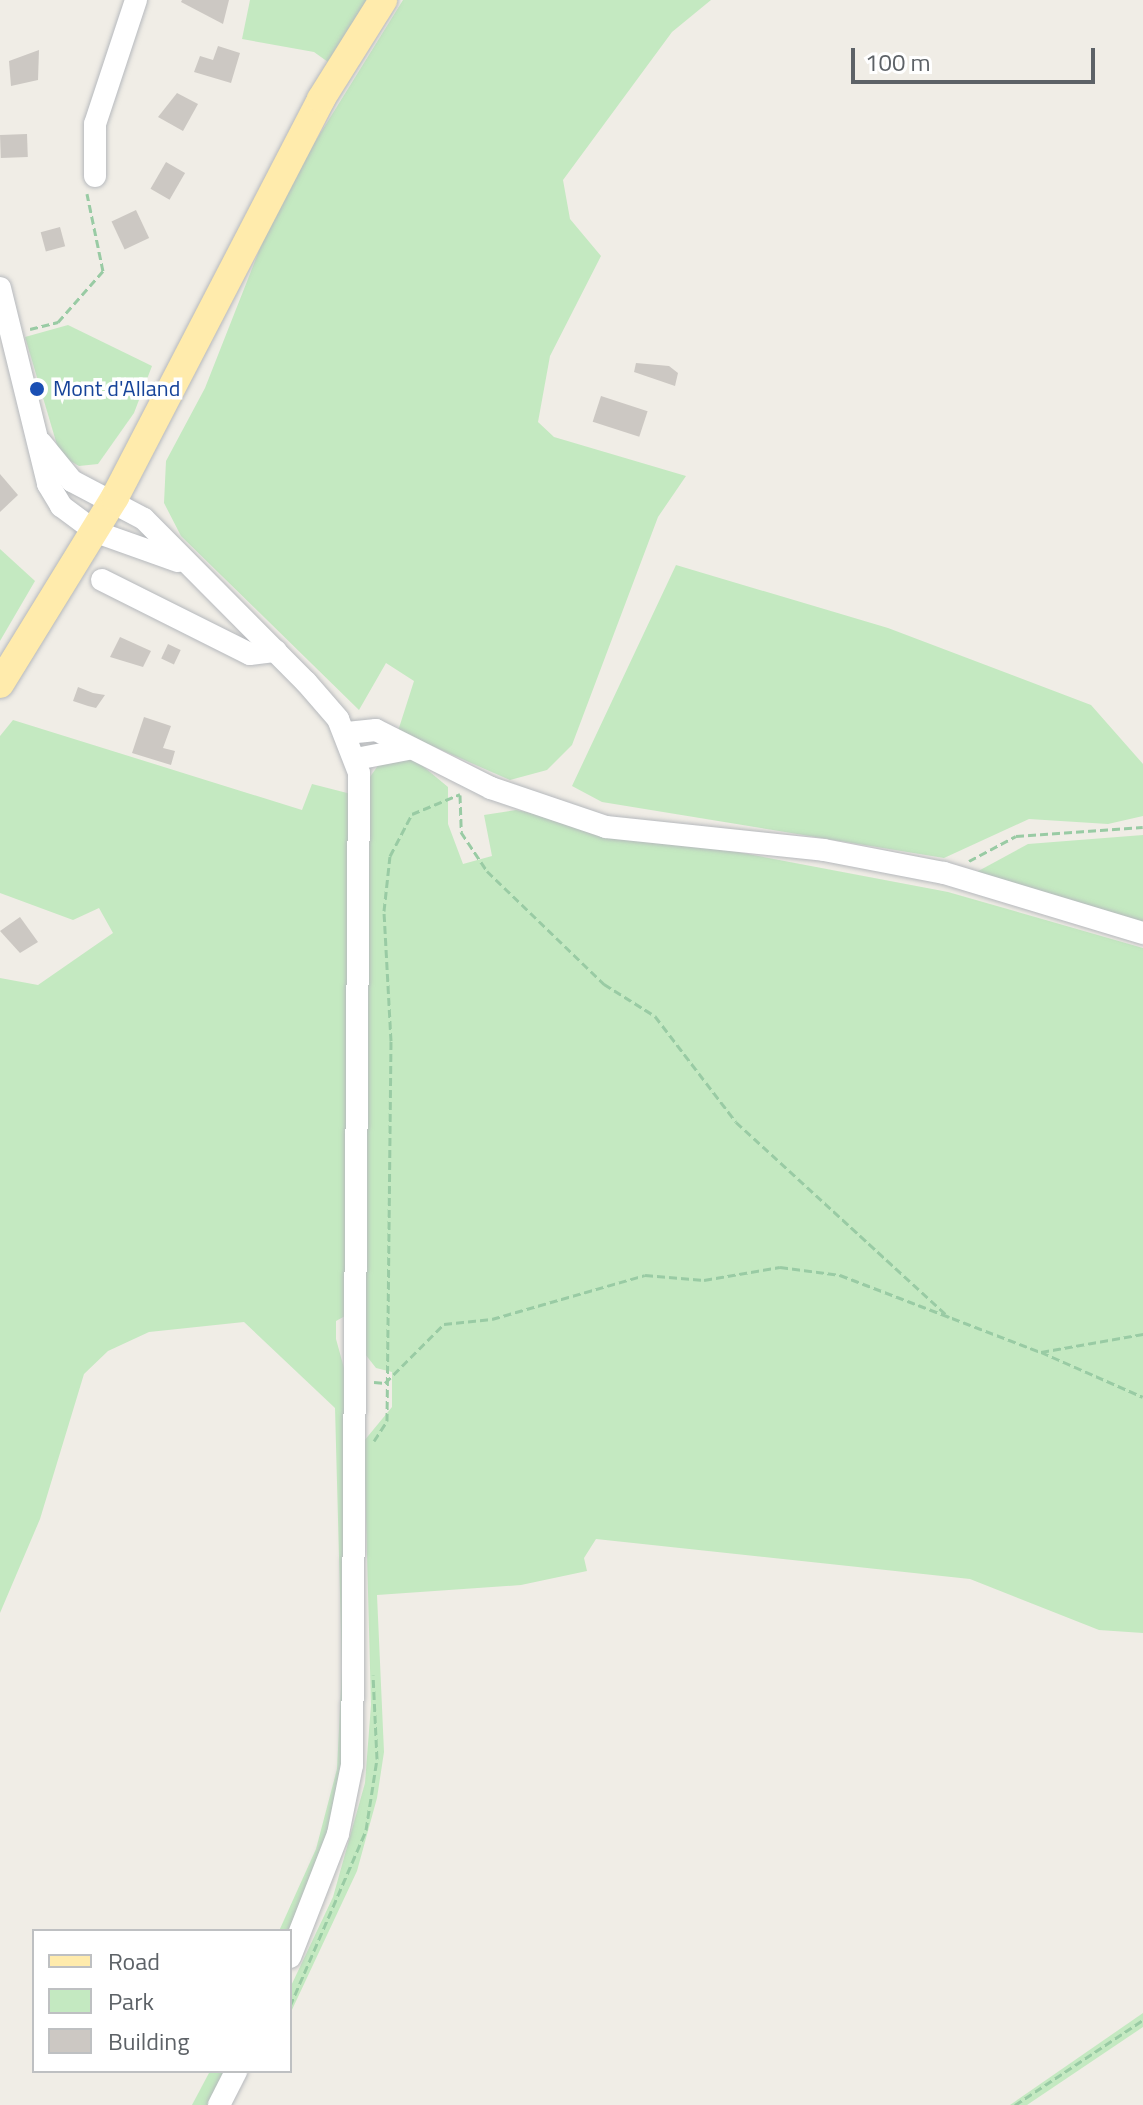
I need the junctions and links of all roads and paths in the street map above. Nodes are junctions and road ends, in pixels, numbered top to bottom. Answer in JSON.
{"nodes":[{"id":1,"x":136,"y":0,"type":"edge"},
{"id":2,"x":383,"y":0,"type":"edge"},
{"id":3,"x":95,"y":176,"type":"joint"},
{"id":4,"x":0,"y":288,"type":"edge"},
{"id":5,"x":11,"y":333,"type":"junction"},
{"id":6,"x":41,"y":443,"type":"junction"},
{"id":7,"x":115,"y":497,"type":"junction"},
{"id":8,"x":96,"y":532,"type":"junction"},
{"id":9,"x":187,"y":565,"type":"junction"},
{"id":10,"x":102,"y":580,"type":"dead end"},
{"id":11,"x":276,"y":651,"type":"junction"},
{"id":12,"x":0,"y":684,"type":"edge"},
{"id":13,"x":347,"y":733,"type":"junction"},
{"id":14,"x":408,"y":749,"type":"junction"},
{"id":15,"x":356,"y":759,"type":"junction"},
{"id":16,"x":460,"y":784,"type":"junction"},
{"id":17,"x":1143,"y":827,"type":"edge"},
{"id":18,"x":944,"y":873,"type":"junction"},
{"id":19,"x":1143,"y":933,"type":"edge"},
{"id":20,"x":951,"y":1319,"type":"junction"},
{"id":21,"x":1143,"y":1334,"type":"edge"},
{"id":22,"x":1041,"y":1352,"type":"junction"},
{"id":23,"x":350,"y":1381,"type":"junction"},
{"id":24,"x":385,"y":1383,"type":"junction"},
{"id":25,"x":1143,"y":1397,"type":"edge"},
{"id":26,"x":372,"y":1445,"type":"dead end"},
{"id":27,"x":373,"y":1667,"type":"dead end"},
{"id":28,"x":292,"y":1952,"type":"edge"},
{"id":29,"x":292,"y":2001,"type":"edge"},
{"id":30,"x":1143,"y":2020,"type":"edge"},
{"id":31,"x":235,"y":2073,"type":"edge"},
{"id":32,"x":219,"y":2105,"type":"edge"},
{"id":33,"x":1015,"y":2105,"type":"edge"}],
"edges":[{"from":1,"to":3,"type":"street"},
{"from":2,"to":7,"type":"main road"},
{"from":3,"to":5,"type":"path"},
{"from":4,"to":5,"type":"street"},
{"from":5,"to":6,"type":"street"},
{"from":6,"to":7,"type":"street"},
{"from":6,"to":8,"type":"street"},
{"from":7,"to":8,"type":"main road"},
{"from":7,"to":9,"type":"street"},
{"from":8,"to":9,"type":"street"},
{"from":8,"to":12,"type":"main road"},
{"from":9,"to":11,"type":"street"},
{"from":10,"to":11,"type":"street"},
{"from":11,"to":13,"type":"street"},
{"from":13,"to":14,"type":"street"},
{"from":13,"to":15,"type":"street"},
{"from":14,"to":15,"type":"street"},
{"from":14,"to":16,"type":"street"},
{"from":15,"to":23,"type":"street"},
{"from":16,"to":18,"type":"street"},
{"from":16,"to":20,"type":"path"},
{"from":16,"to":24,"type":"path"},
{"from":17,"to":18,"type":"path"},
{"from":18,"to":19,"type":"street"},
{"from":20,"to":22,"type":"path"},
{"from":20,"to":24,"type":"path"},
{"from":21,"to":22,"type":"path"},
{"from":22,"to":25,"type":"path"},
{"from":23,"to":24,"type":"path"},
{"from":23,"to":28,"type":"street"},
{"from":24,"to":26,"type":"path"},
{"from":27,"to":29,"type":"path"},
{"from":30,"to":33,"type":"path"},
{"from":31,"to":32,"type":"street"}]}
